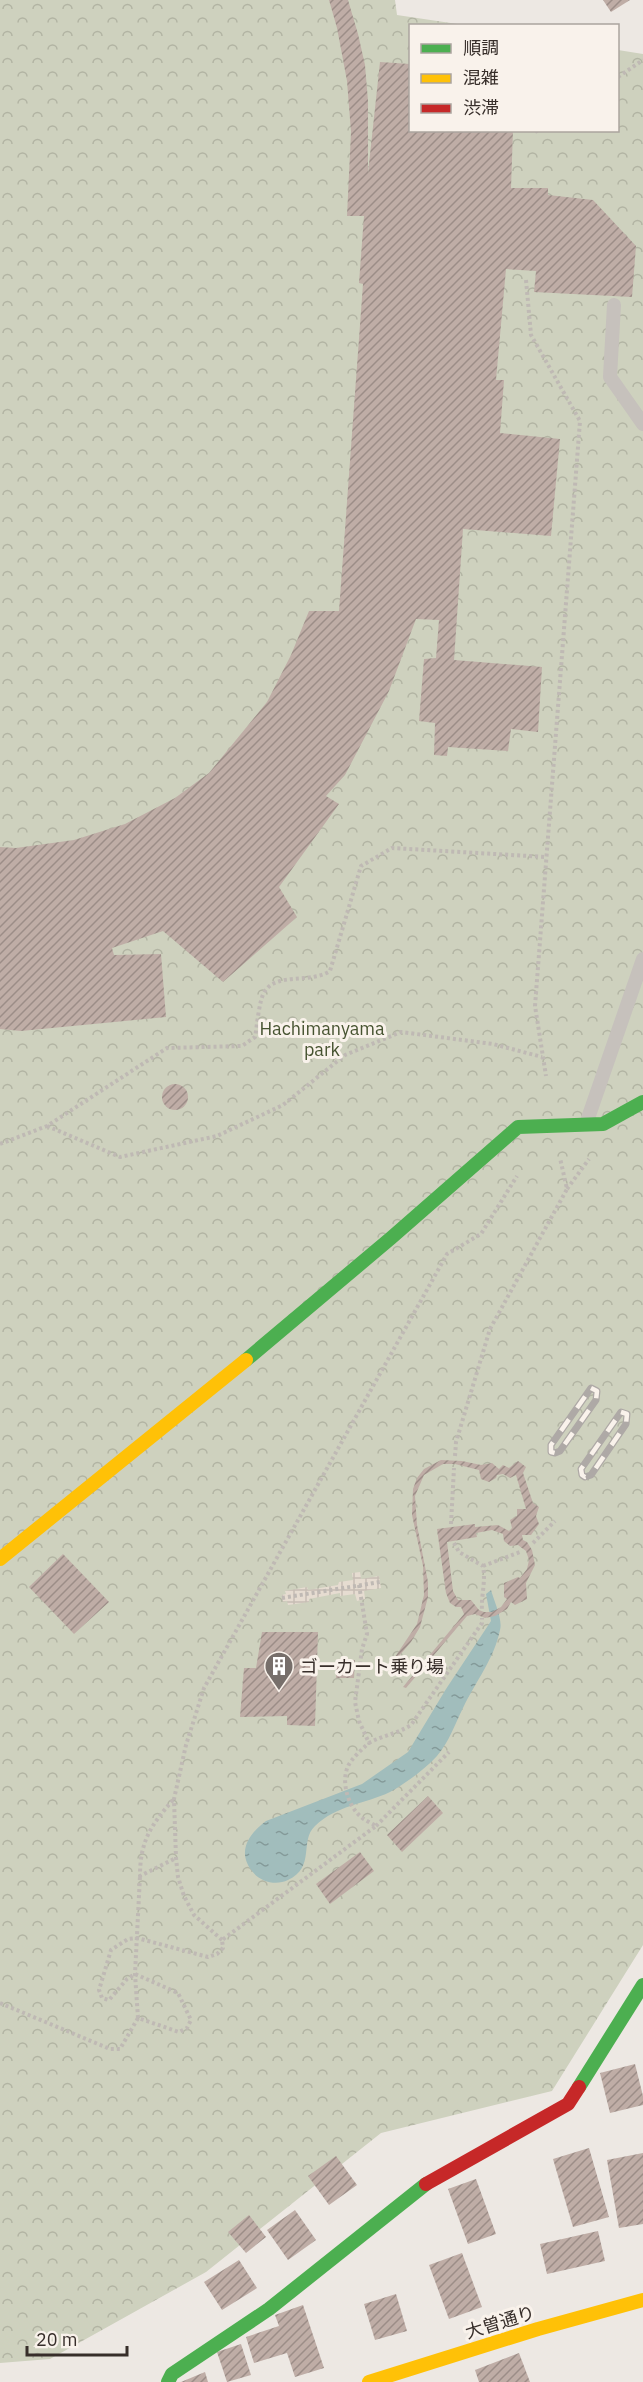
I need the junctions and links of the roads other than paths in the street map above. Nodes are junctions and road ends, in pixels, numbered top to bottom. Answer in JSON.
{"nodes":[{"id":1,"x":614,"y":305,"type":"dead end"},
{"id":2,"x":643,"y":424,"type":"edge"},
{"id":3,"x":643,"y":959,"type":"edge"},
{"id":4,"x":643,"y":1102,"type":"edge"},
{"id":5,"x":585,"y":1124,"type":"junction"},
{"id":6,"x":0,"y":1559,"type":"edge"},
{"id":7,"x":643,"y":1985,"type":"edge"},
{"id":8,"x":643,"y":2300,"type":"edge"},
{"id":9,"x":168,"y":2382,"type":"edge"},
{"id":10,"x":369,"y":2382,"type":"edge"}],
"edges":[{"from":1,"to":2,"type":"lane"},
{"from":3,"to":5,"type":"lane"},
{"from":4,"to":5,"type":"street"},
{"from":5,"to":6,"type":"street"},
{"from":7,"to":9,"type":"street"},
{"from":8,"to":10,"type":"street","name":"大曽通り"}]}
